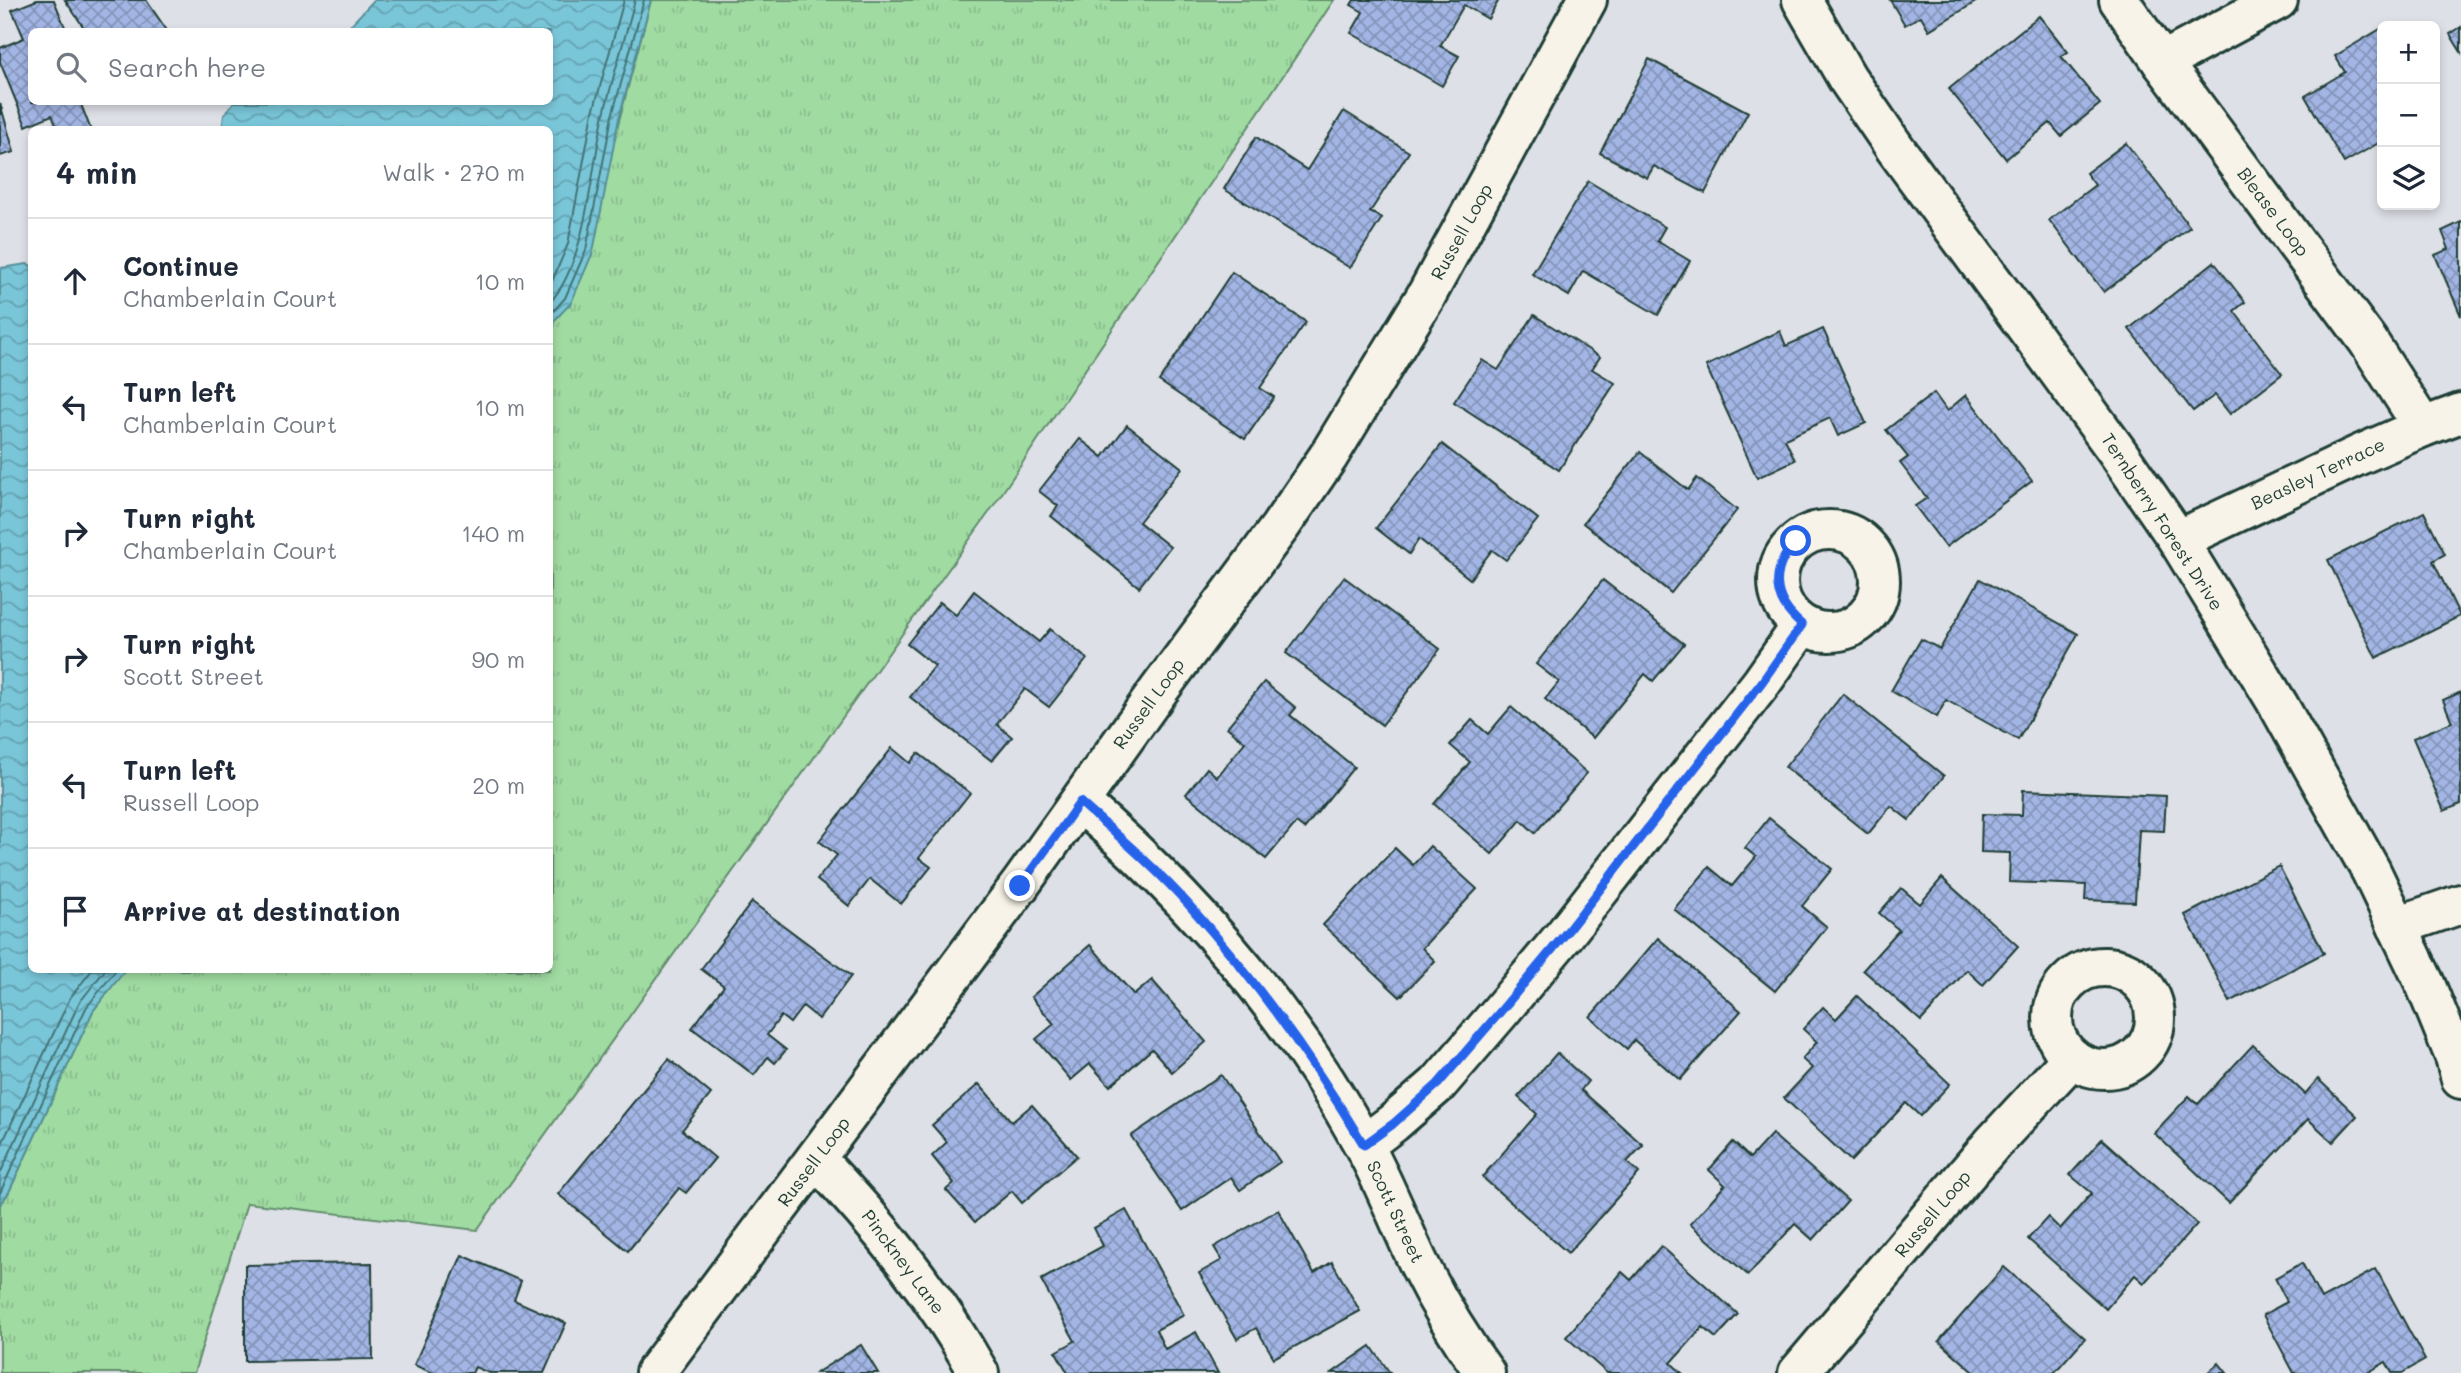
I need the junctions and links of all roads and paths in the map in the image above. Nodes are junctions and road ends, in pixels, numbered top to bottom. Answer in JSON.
{"nodes":[{"id":1,"x":1587,"y":0,"type":"edge"},
{"id":2,"x":1802,"y":0,"type":"edge"},
{"id":3,"x":2119,"y":0,"type":"edge"},
{"id":4,"x":2278,"y":0,"type":"edge"},
{"id":5,"x":2162,"y":62,"type":"junction"},
{"id":6,"x":2461,"y":413,"type":"edge"},
{"id":7,"x":2423,"y":427,"type":"junction"},
{"id":8,"x":2178,"y":540,"type":"junction"},
{"id":9,"x":1802,"y":625,"type":"dead end"},
{"id":10,"x":1080,"y":802,"type":"junction"},
{"id":11,"x":2461,"y":904,"type":"edge"},
{"id":12,"x":2398,"y":926,"type":"junction"},
{"id":13,"x":2072,"y":1058,"type":"dead end"},
{"id":14,"x":2461,"y":1079,"type":"edge"},
{"id":15,"x":1364,"y":1145,"type":"junction"},
{"id":16,"x":816,"y":1159,"type":"junction"},
{"id":17,"x":655,"y":1373,"type":"edge"},
{"id":18,"x":979,"y":1373,"type":"edge"},
{"id":19,"x":1485,"y":1373,"type":"edge"},
{"id":20,"x":1798,"y":1373,"type":"edge"}],
"edges":[{"from":1,"to":10,"type":"street","name":"Russell Loop"},
{"from":2,"to":8,"type":"street","name":"Ternberry Forest Drive"},
{"from":3,"to":5,"type":"street","name":"Blease Loop"},
{"from":4,"to":5,"type":"street"},
{"from":5,"to":7,"type":"street","name":"Blease Loop"},
{"from":6,"to":7,"type":"street","name":"Beasley Terrace"},
{"from":7,"to":8,"type":"street","name":"Beasley Terrace"},
{"from":8,"to":12,"type":"street","name":"Ternberry Forest Drive"},
{"from":9,"to":15,"type":"street"},
{"from":10,"to":15,"type":"street","name":"Scott Street"},
{"from":10,"to":16,"type":"street","name":"Russell Loop"},
{"from":11,"to":12,"type":"street"},
{"from":12,"to":14,"type":"street","name":"Ternberry Forest Drive"},
{"from":13,"to":20,"type":"street","name":"Russell Loop"},
{"from":15,"to":19,"type":"street","name":"Scott Street"},
{"from":16,"to":17,"type":"street","name":"Russell Loop"},
{"from":16,"to":18,"type":"street","name":"Pinckney Lane"}]}
